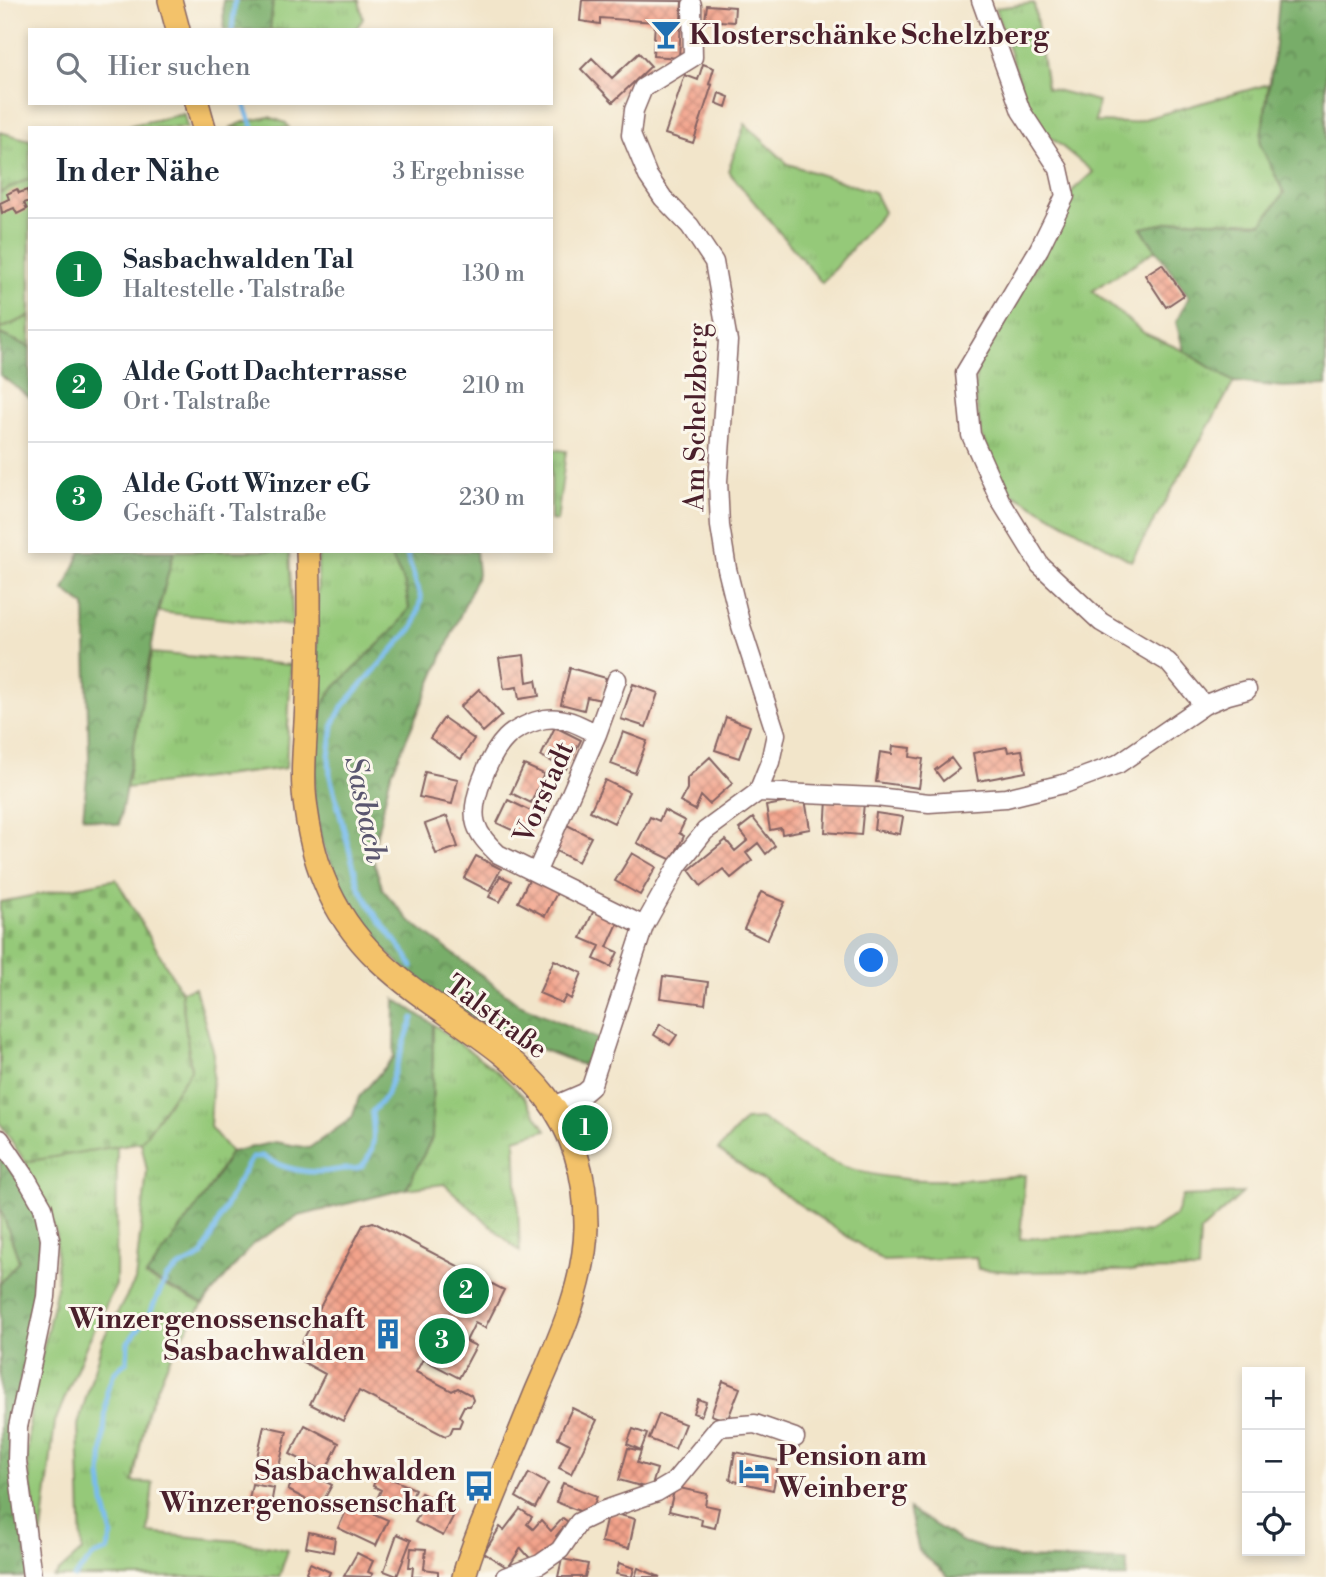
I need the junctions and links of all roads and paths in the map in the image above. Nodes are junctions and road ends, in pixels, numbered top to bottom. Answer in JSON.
{"nodes":[{"id":1,"x":170,"y":0,"type":"edge"},
{"id":2,"x":981,"y":0,"type":"edge"},
{"id":3,"x":692,"y":5,"type":"dead end"},
{"id":4,"x":177,"y":28,"type":"edge"},
{"id":5,"x":198,"y":105,"type":"edge"},
{"id":6,"x":203,"y":126,"type":"edge"},
{"id":7,"x":308,"y":553,"type":"edge"},
{"id":8,"x":617,"y":679,"type":"dead end"},
{"id":9,"x":1247,"y":690,"type":"dead end"},
{"id":10,"x":1204,"y":705,"type":"junction"},
{"id":11,"x":597,"y":734,"type":"junction"},
{"id":12,"x":758,"y":792,"type":"junction"},
{"id":13,"x":537,"y":872,"type":"junction"},
{"id":14,"x":644,"y":926,"type":"junction"},
{"id":15,"x":554,"y":1107,"type":"junction"},
{"id":16,"x":0,"y":1139,"type":"edge"},
{"id":17,"x":795,"y":1438,"type":"dead end"},
{"id":18,"x":32,"y":1577,"type":"edge"},
{"id":19,"x":464,"y":1577,"type":"edge"},
{"id":20,"x":505,"y":1577,"type":"edge"}],
"edges":[{"from":1,"to":4,"type":"main road"},
{"from":2,"to":10,"type":"street"},
{"from":3,"to":12,"type":"street","name":"Am Schelzberg"},
{"from":5,"to":6,"type":"main road"},
{"from":7,"to":15,"type":"main road","name":"Talstraße"},
{"from":8,"to":11,"type":"street","name":"Vorstadt"},
{"from":9,"to":10,"type":"street"},
{"from":10,"to":12,"type":"street"},
{"from":11,"to":13,"type":"street","name":"Vorstadt"},
{"from":11,"to":13,"type":"street","name":"Vorstadt"},
{"from":12,"to":14,"type":"street"},
{"from":13,"to":14,"type":"street","name":"Vorstadt"},
{"from":14,"to":15,"type":"street"},
{"from":15,"to":19,"type":"main road","name":"Talstraße"},
{"from":16,"to":18,"type":"street"},
{"from":17,"to":20,"type":"street"}]}
